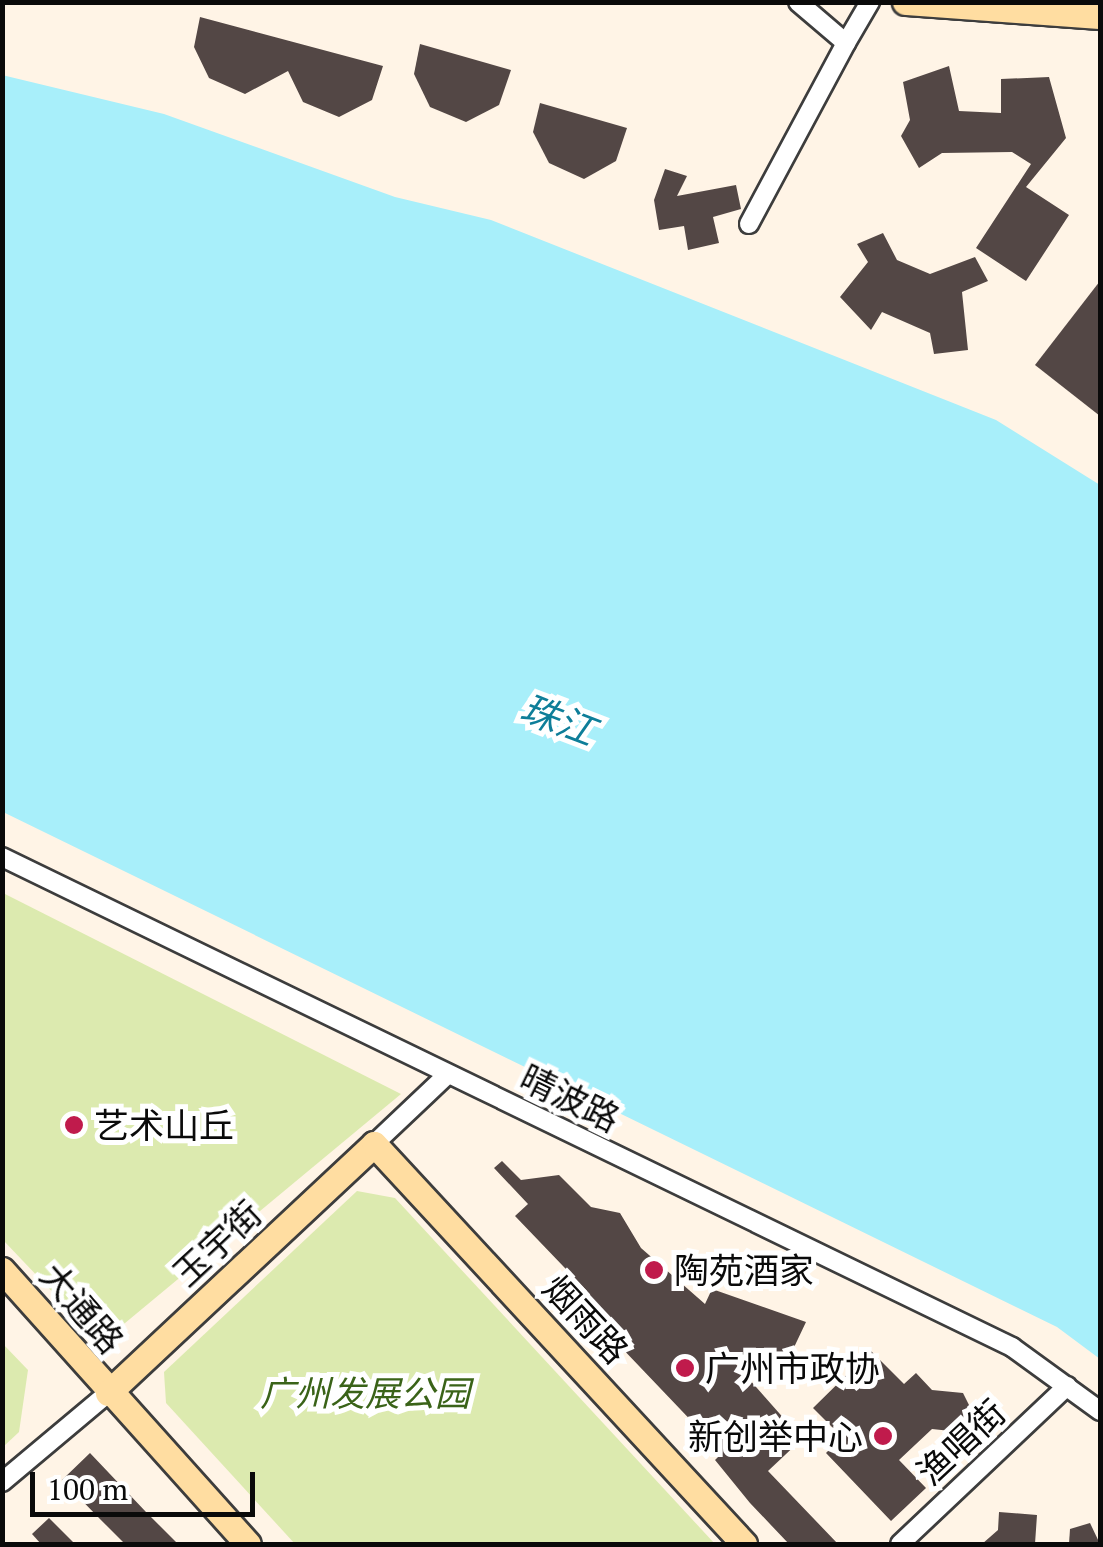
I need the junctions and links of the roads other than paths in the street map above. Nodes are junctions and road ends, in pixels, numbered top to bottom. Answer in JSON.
{"nodes":[{"id":1,"x":798,"y":2,"type":"edge"},
{"id":2,"x":870,"y":2,"type":"edge"},
{"id":3,"x":904,"y":2,"type":"edge"},
{"id":4,"x":1100,"y":16,"type":"edge"},
{"id":5,"x":846,"y":42,"type":"junction"},
{"id":6,"x":749,"y":224,"type":"dead end"},
{"id":7,"x":2,"y":857,"type":"edge"},
{"id":8,"x":447,"y":1075,"type":"junction"},
{"id":9,"x":374,"y":1144,"type":"junction"},
{"id":10,"x":2,"y":1270,"type":"edge"},
{"id":11,"x":2,"y":1296,"type":"edge"},
{"id":12,"x":1067,"y":1386,"type":"junction"},
{"id":13,"x":108,"y":1392,"type":"junction"},
{"id":14,"x":1100,"y":1411,"type":"edge"},
{"id":15,"x":2,"y":1482,"type":"edge"},
{"id":16,"x":248,"y":1544,"type":"edge"},
{"id":17,"x":744,"y":1544,"type":"edge"},
{"id":18,"x":900,"y":1544,"type":"edge"}],
"edges":[{"from":1,"to":5,"type":"street"},
{"from":2,"to":5,"type":"street"},
{"from":3,"to":4,"type":"main road"},
{"from":5,"to":6,"type":"street"},
{"from":7,"to":8,"type":"street","name":"晴波路"},
{"from":8,"to":9,"type":"street"},
{"from":8,"to":12,"type":"street","name":"晴波路"},
{"from":9,"to":13,"type":"main road","name":"玉宇街"},
{"from":9,"to":17,"type":"main road","name":"烟雨路"},
{"from":10,"to":13,"type":"main road","name":"大通路"},
{"from":11,"to":13,"type":"main road","name":"大通路"},
{"from":12,"to":14,"type":"street","name":"晴波路"},
{"from":12,"to":18,"type":"street","name":"渔唱街"},
{"from":13,"to":15,"type":"street"},
{"from":13,"to":16,"type":"main road","name":"大通路"}]}
